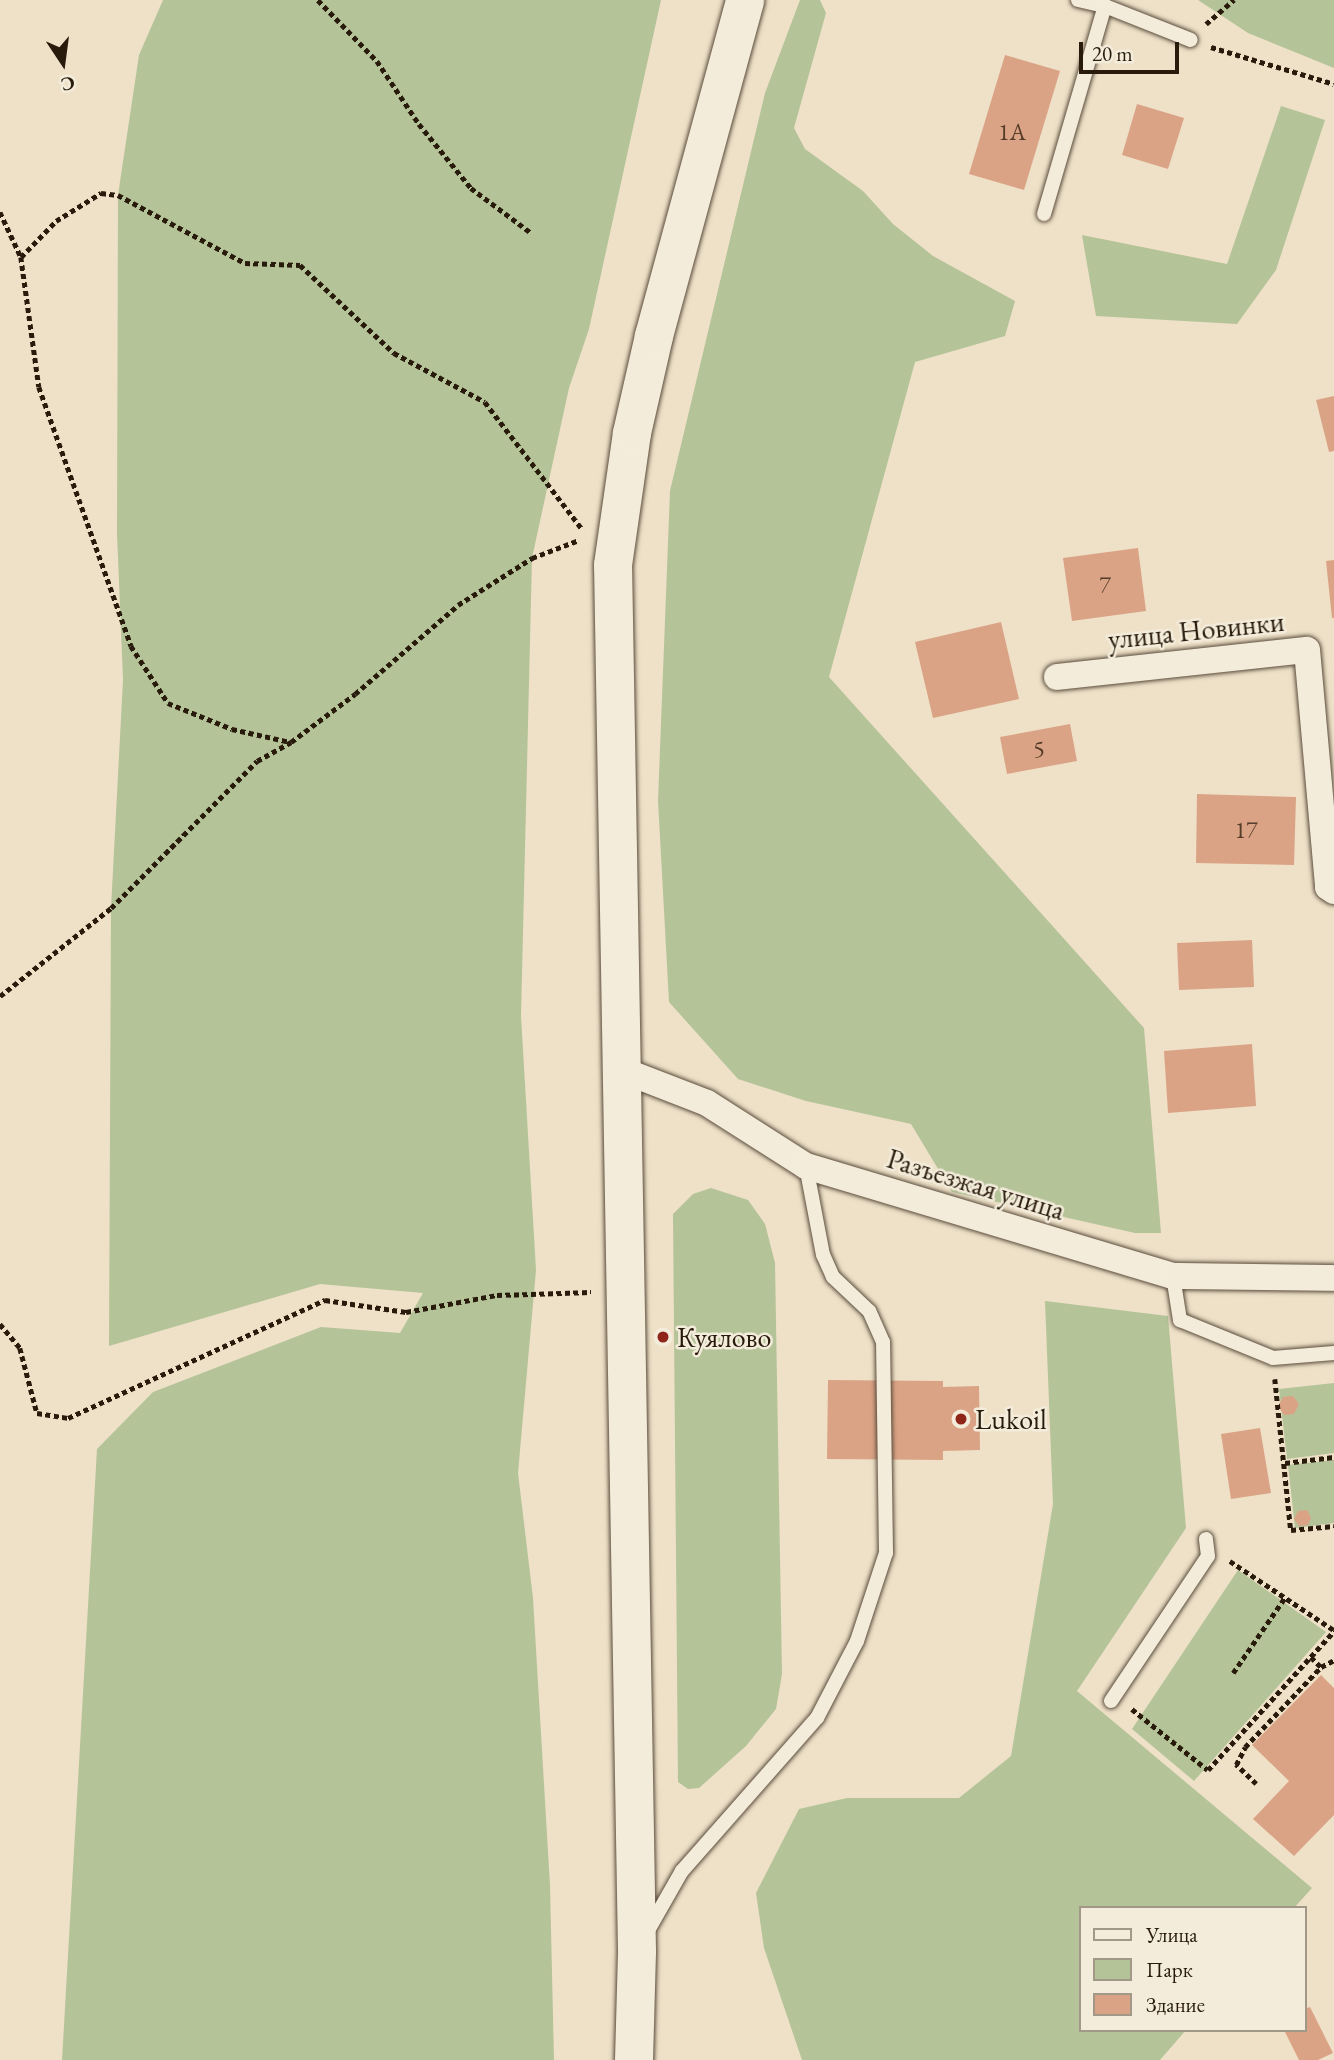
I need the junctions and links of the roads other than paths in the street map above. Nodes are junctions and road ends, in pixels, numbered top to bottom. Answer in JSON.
{"nodes":[{"id":1,"x":745,"y":0,"type":"edge"},
{"id":2,"x":1078,"y":0,"type":"edge"},
{"id":3,"x":1105,"y":6,"type":"junction"},
{"id":4,"x":1191,"y":40,"type":"road end"},
{"id":5,"x":1044,"y":214,"type":"dead end"},
{"id":6,"x":1056,"y":677,"type":"dead end"},
{"id":7,"x":1334,"y":891,"type":"edge"},
{"id":8,"x":622,"y":1070,"type":"junction"},
{"id":9,"x":806,"y":1166,"type":"junction"},
{"id":10,"x":1173,"y":1276,"type":"junction"},
{"id":11,"x":1334,"y":1278,"type":"edge"},
{"id":12,"x":1334,"y":1353,"type":"edge"},
{"id":13,"x":1206,"y":1539,"type":"dead end"},
{"id":14,"x":1113,"y":1699,"type":"road end"},
{"id":15,"x":637,"y":1951,"type":"junction"},
{"id":16,"x":634,"y":2060,"type":"edge"}],
"edges":[{"from":1,"to":8,"type":"main road"},
{"from":2,"to":3,"type":"lane"},
{"from":3,"to":4,"type":"lane"},
{"from":3,"to":5,"type":"lane"},
{"from":6,"to":7,"type":"street","name":"улица Новинки"},
{"from":8,"to":9,"type":"street","name":"Разъезжая улица"},
{"from":8,"to":15,"type":"main road"},
{"from":9,"to":10,"type":"street","name":"Разъезжая улица"},
{"from":9,"to":15,"type":"lane"},
{"from":10,"to":11,"type":"street","name":"Разъезжая улица"},
{"from":10,"to":12,"type":"lane"},
{"from":13,"to":14,"type":"lane"},
{"from":15,"to":16,"type":"main road"}]}
